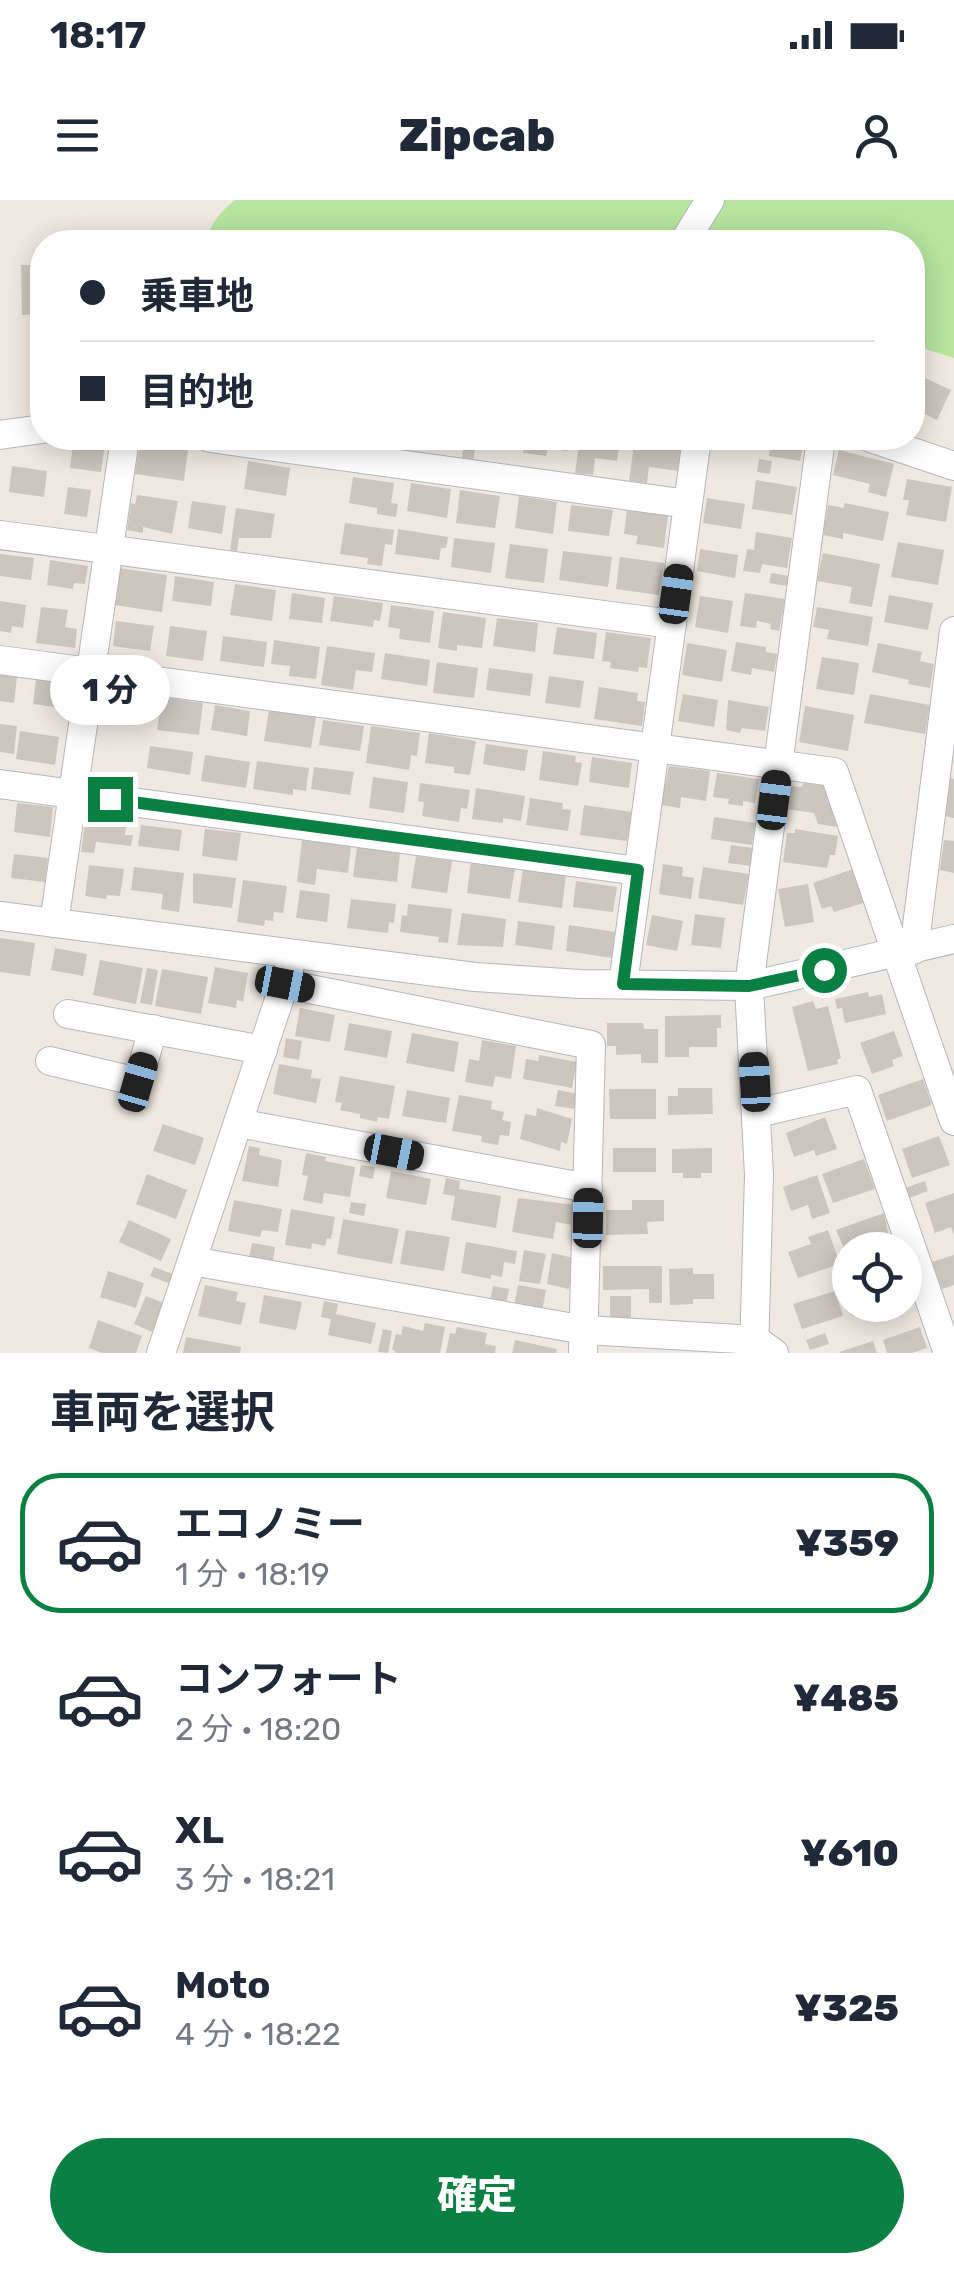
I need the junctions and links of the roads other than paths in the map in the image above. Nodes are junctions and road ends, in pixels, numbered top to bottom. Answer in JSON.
{"nodes":[{"id":1,"x":710,"y":200,"type":"edge"},
{"id":2,"x":691,"y":230,"type":"edge"},
{"id":3,"x":30,"y":431,"type":"edge"},
{"id":4,"x":0,"y":435,"type":"edge"},
{"id":5,"x":123,"y":450,"type":"edge"},
{"id":6,"x":297,"y":450,"type":"edge"},
{"id":7,"x":695,"y":450,"type":"edge"},
{"id":8,"x":819,"y":450,"type":"edge"},
{"id":9,"x":907,"y":450,"type":"edge"},
{"id":10,"x":954,"y":466,"type":"edge"},
{"id":11,"x":688,"y":504,"type":"junction"},
{"id":12,"x":0,"y":535,"type":"edge"},
{"id":13,"x":108,"y":550,"type":"junction"},
{"id":14,"x":672,"y":624,"type":"junction"},
{"id":15,"x":954,"y":631,"type":"edge"},
{"id":16,"x":0,"y":660,"type":"edge"},
{"id":17,"x":90,"y":672,"type":"junction"},
{"id":18,"x":655,"y":749,"type":"junction"},
{"id":19,"x":778,"y":763,"type":"junction"},
{"id":20,"x":0,"y":784,"type":"edge"},
{"id":21,"x":72,"y":794,"type":"junction"},
{"id":22,"x":638,"y":870,"type":"junction"},
{"id":23,"x":0,"y":916,"type":"edge"},
{"id":24,"x":54,"y":923,"type":"junction"},
{"id":25,"x":954,"y":939,"type":"edge"},
{"id":26,"x":906,"y":951,"type":"junction"},
{"id":27,"x":294,"y":954,"type":"junction"},
{"id":28,"x":285,"y":984,"type":"junction"},
{"id":29,"x":623,"y":984,"type":"junction"},
{"id":30,"x":749,"y":986,"type":"junction"},
{"id":31,"x":68,"y":1014,"type":"dead end"},
{"id":32,"x":154,"y":1030,"type":"junction"},
{"id":33,"x":263,"y":1050,"type":"junction"},
{"id":34,"x":50,"y":1061,"type":"dead end"},
{"id":35,"x":756,"y":1114,"type":"junction"},
{"id":36,"x":954,"y":1120,"type":"edge"},
{"id":37,"x":238,"y":1123,"type":"junction"},
{"id":38,"x":588,"y":1188,"type":"junction"},
{"id":39,"x":192,"y":1261,"type":"junction"},
{"id":40,"x":584,"y":1342,"type":"edge"},
{"id":41,"x":761,"y":1349,"type":"edge"},
{"id":42,"x":161,"y":1353,"type":"edge"},
{"id":43,"x":948,"y":1353,"type":"edge"}],
"edges":[{"from":1,"to":2,"type":"street"},
{"from":3,"to":4,"type":"street"},
{"from":5,"to":13,"type":"street"},
{"from":6,"to":11,"type":"street"},
{"from":7,"to":11,"type":"street"},
{"from":8,"to":19,"type":"street"},
{"from":9,"to":10,"type":"street"},
{"from":11,"to":14,"type":"street"},
{"from":12,"to":13,"type":"street"},
{"from":13,"to":14,"type":"street"},
{"from":13,"to":17,"type":"street"},
{"from":14,"to":18,"type":"street"},
{"from":15,"to":26,"type":"street"},
{"from":16,"to":17,"type":"street"},
{"from":17,"to":18,"type":"street"},
{"from":17,"to":21,"type":"street"},
{"from":18,"to":19,"type":"street"},
{"from":18,"to":22,"type":"street"},
{"from":19,"to":26,"type":"street"},
{"from":19,"to":30,"type":"street"},
{"from":20,"to":21,"type":"street"},
{"from":21,"to":22,"type":"street"},
{"from":21,"to":24,"type":"street"},
{"from":22,"to":29,"type":"street"},
{"from":23,"to":24,"type":"street"},
{"from":24,"to":27,"type":"street"},
{"from":25,"to":26,"type":"street"},
{"from":26,"to":30,"type":"street"},
{"from":26,"to":36,"type":"street"},
{"from":27,"to":28,"type":"street"},
{"from":27,"to":29,"type":"street"},
{"from":28,"to":33,"type":"street"},
{"from":28,"to":38,"type":"street"},
{"from":29,"to":30,"type":"street"},
{"from":30,"to":35,"type":"street"},
{"from":31,"to":32,"type":"street"},
{"from":32,"to":33,"type":"street"},
{"from":32,"to":34,"type":"street"},
{"from":33,"to":37,"type":"street"},
{"from":35,"to":41,"type":"street"},
{"from":35,"to":43,"type":"street"},
{"from":37,"to":38,"type":"street"},
{"from":37,"to":39,"type":"street"},
{"from":38,"to":40,"type":"street"},
{"from":39,"to":40,"type":"street"},
{"from":39,"to":42,"type":"street"},
{"from":40,"to":41,"type":"street"}]}
